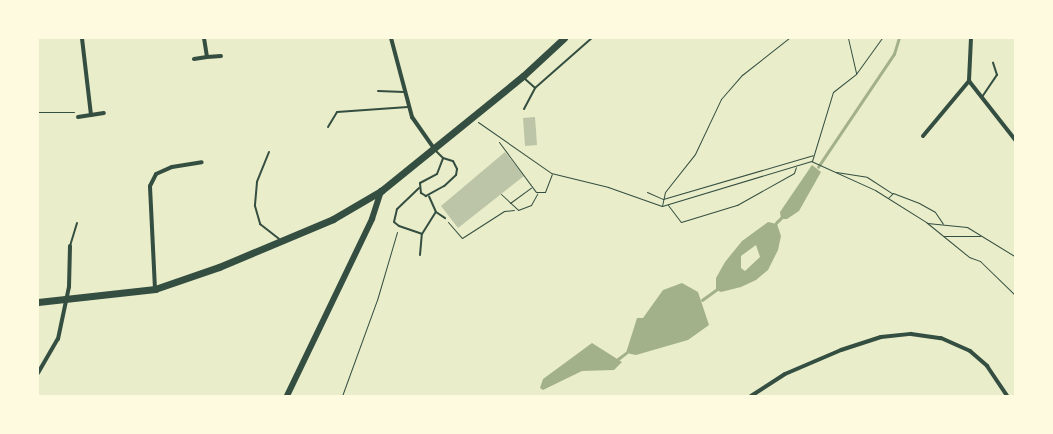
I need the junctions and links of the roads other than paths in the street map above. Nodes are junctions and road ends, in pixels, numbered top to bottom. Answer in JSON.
{"nodes":[{"id":1,"x":82,"y":38,"type":"edge"},
{"id":2,"x":204,"y":38,"type":"edge"},
{"id":3,"x":391,"y":38,"type":"edge"},
{"id":4,"x":564,"y":38,"type":"edge"},
{"id":5,"x":592,"y":38,"type":"edge"},
{"id":6,"x":970,"y":38,"type":"edge"},
{"id":7,"x":221,"y":56,"type":"dead end"},
{"id":8,"x":207,"y":57,"type":"junction"},
{"id":9,"x":194,"y":59,"type":"dead end"},
{"id":10,"x":993,"y":63,"type":"dead end"},
{"id":11,"x":523,"y":76,"type":"junction"},
{"id":12,"x":969,"y":81,"type":"junction"},
{"id":13,"x":535,"y":88,"type":"junction"},
{"id":14,"x":378,"y":91,"type":"dead end"},
{"id":15,"x":404,"y":92,"type":"junction"},
{"id":16,"x":981,"y":98,"type":"junction"},
{"id":17,"x":408,"y":106,"type":"junction"},
{"id":18,"x":524,"y":109,"type":"dead end"},
{"id":19,"x":104,"y":113,"type":"dead end"},
{"id":20,"x":91,"y":114,"type":"junction"},
{"id":21,"x":78,"y":117,"type":"road end"},
{"id":22,"x":328,"y":127,"type":"dead end"},
{"id":23,"x":924,"y":136,"type":"dead end"},
{"id":24,"x":1016,"y":141,"type":"edge"},
{"id":25,"x":434,"y":148,"type":"junction"},
{"id":26,"x":269,"y":152,"type":"dead end"},
{"id":27,"x":443,"y":158,"type":"junction"},
{"id":28,"x":202,"y":162,"type":"dead end"},
{"id":29,"x":419,"y":188,"type":"junction"},
{"id":30,"x":381,"y":192,"type":"junction"},
{"id":31,"x":429,"y":196,"type":"junction"},
{"id":32,"x":436,"y":212,"type":"junction"},
{"id":33,"x":445,"y":218,"type":"road end"},
{"id":34,"x":76,"y":223,"type":"dead end"},
{"id":35,"x":422,"y":234,"type":"junction"},
{"id":36,"x":281,"y":241,"type":"junction"},
{"id":37,"x":70,"y":246,"type":"joint"},
{"id":38,"x":420,"y":255,"type":"dead end"},
{"id":39,"x":155,"y":290,"type":"junction"},
{"id":40,"x":67,"y":300,"type":"junction"},
{"id":41,"x":38,"y":302,"type":"edge"},
{"id":42,"x":38,"y":373,"type":"edge"},
{"id":43,"x":287,"y":396,"type":"edge"},
{"id":44,"x":751,"y":396,"type":"edge"},
{"id":45,"x":1008,"y":396,"type":"edge"}],
"edges":[{"from":1,"to":20,"type":"street"},
{"from":2,"to":8,"type":"street"},
{"from":3,"to":15,"type":"street"},
{"from":4,"to":11,"type":"highway"},
{"from":5,"to":13,"type":"lane"},
{"from":6,"to":12,"type":"street"},
{"from":7,"to":8,"type":"street"},
{"from":8,"to":9,"type":"street"},
{"from":10,"to":16,"type":"lane"},
{"from":11,"to":13,"type":"lane"},
{"from":11,"to":25,"type":"highway"},
{"from":12,"to":16,"type":"street"},
{"from":12,"to":23,"type":"street"},
{"from":13,"to":18,"type":"lane"},
{"from":14,"to":15,"type":"lane"},
{"from":15,"to":17,"type":"street"},
{"from":16,"to":24,"type":"street"},
{"from":17,"to":22,"type":"lane"},
{"from":17,"to":25,"type":"street"},
{"from":19,"to":20,"type":"street"},
{"from":20,"to":21,"type":"street"},
{"from":25,"to":27,"type":"lane"},
{"from":25,"to":30,"type":"highway"},
{"from":26,"to":36,"type":"lane"},
{"from":27,"to":29,"type":"lane"},
{"from":27,"to":31,"type":"lane"},
{"from":28,"to":39,"type":"street"},
{"from":29,"to":31,"type":"lane"},
{"from":29,"to":35,"type":"lane"},
{"from":30,"to":36,"type":"highway"},
{"from":30,"to":43,"type":"main road"},
{"from":31,"to":32,"type":"lane"},
{"from":32,"to":33,"type":"lane"},
{"from":32,"to":35,"type":"lane"},
{"from":34,"to":37,"type":"lane"},
{"from":35,"to":38,"type":"lane"},
{"from":36,"to":39,"type":"highway"},
{"from":37,"to":40,"type":"street"},
{"from":39,"to":40,"type":"highway"},
{"from":40,"to":41,"type":"highway"},
{"from":40,"to":42,"type":"street"},
{"from":44,"to":45,"type":"street"}]}
